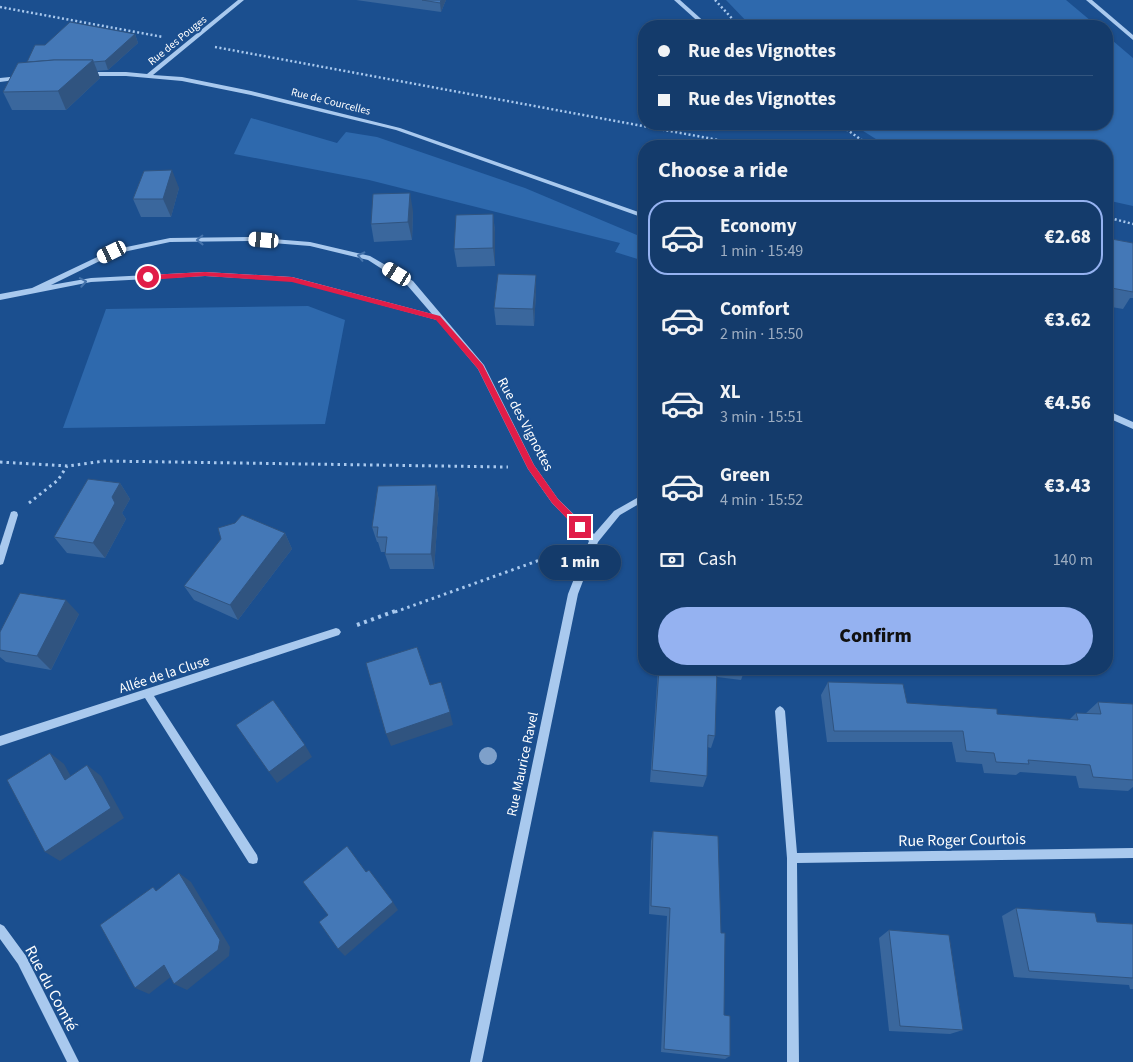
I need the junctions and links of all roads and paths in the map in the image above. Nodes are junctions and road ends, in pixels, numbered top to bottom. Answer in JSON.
{"nodes":[{"id":1,"x":241,"y":0,"type":"edge"},
{"id":2,"x":677,"y":0,"type":"edge"},
{"id":3,"x":715,"y":0,"type":"edge"},
{"id":4,"x":1089,"y":0,"type":"edge"},
{"id":5,"x":0,"y":7,"type":"edge"},
{"id":6,"x":699,"y":20,"type":"edge"},
{"id":7,"x":733,"y":20,"type":"edge"},
{"id":8,"x":1112,"y":20,"type":"edge"},
{"id":9,"x":1113,"y":21,"type":"edge"},
{"id":10,"x":1133,"y":38,"type":"edge"},
{"id":11,"x":190,"y":43,"type":"junction"},
{"id":12,"x":81,"y":74,"type":"edge"},
{"id":13,"x":148,"y":76,"type":"junction"},
{"id":14,"x":27,"y":77,"type":"edge"},
{"id":15,"x":0,"y":80,"type":"edge"},
{"id":16,"x":638,"y":125,"type":"edge"},
{"id":17,"x":664,"y":130,"type":"edge"},
{"id":18,"x":848,"y":130,"type":"edge"},
{"id":19,"x":718,"y":140,"type":"edge"},
{"id":20,"x":862,"y":140,"type":"edge"},
{"id":21,"x":638,"y":214,"type":"edge"},
{"id":22,"x":1113,"y":219,"type":"edge"},
{"id":23,"x":1133,"y":224,"type":"edge"},
{"id":24,"x":35,"y":290,"type":"junction"},
{"id":25,"x":0,"y":297,"type":"edge"},
{"id":26,"x":438,"y":318,"type":"junction"},
{"id":27,"x":1113,"y":416,"type":"edge"},
{"id":28,"x":1133,"y":426,"type":"edge"},
{"id":29,"x":0,"y":462,"type":"edge"},
{"id":30,"x":68,"y":466,"type":"junction"},
{"id":31,"x":531,"y":467,"type":"junction"},
{"id":32,"x":638,"y":501,"type":"edge"},
{"id":33,"x":14,"y":515,"type":"joint"},
{"id":34,"x":594,"y":540,"type":"junction"},
{"id":35,"x":0,"y":561,"type":"edge"},
{"id":36,"x":336,"y":632,"type":"joint"},
{"id":37,"x":147,"y":694,"type":"junction"},
{"id":38,"x":780,"y":711,"type":"dead end"},
{"id":39,"x":0,"y":741,"type":"edge"},
{"id":40,"x":1133,"y":853,"type":"edge"},
{"id":41,"x":792,"y":858,"type":"junction"},
{"id":42,"x":253,"y":859,"type":"dead end"},
{"id":43,"x":0,"y":930,"type":"edge"},
{"id":44,"x":73,"y":1062,"type":"edge"},
{"id":45,"x":476,"y":1062,"type":"edge"},
{"id":46,"x":793,"y":1062,"type":"edge"}],
"edges":[{"from":1,"to":11,"type":"street","name":"Rue des Pouges"},
{"from":2,"to":6,"type":"street"},
{"from":3,"to":7,"type":"path"},
{"from":4,"to":8,"type":"street"},
{"from":5,"to":11,"type":"path"},
{"from":9,"to":10,"type":"street"},
{"from":11,"to":13,"type":"street","name":"Rue des Pouges"},
{"from":11,"to":16,"type":"path"},
{"from":12,"to":13,"type":"street","name":"Rue de Courcelles"},
{"from":13,"to":21,"type":"street","name":"Rue de Courcelles"},
{"from":14,"to":15,"type":"street"},
{"from":17,"to":19,"type":"path"},
{"from":18,"to":20,"type":"path"},
{"from":22,"to":23,"type":"path"},
{"from":24,"to":25,"type":"street","name":"Rue des Vignottes"},
{"from":24,"to":26,"type":"street","name":"Rue des Vignottes","one_way":true},
{"from":26,"to":24,"type":"street","name":"Rue des Vignottes","one_way":true},
{"from":26,"to":31,"type":"street","name":"Rue des Vignottes"},
{"from":27,"to":28,"type":"street"},
{"from":29,"to":30,"type":"path"},
{"from":30,"to":31,"type":"path"},
{"from":30,"to":33,"type":"path"},
{"from":31,"to":34,"type":"street","name":"Rue des Vignottes"},
{"from":32,"to":34,"type":"street","name":"Rue Maurice Ravel"},
{"from":33,"to":35,"type":"street"},
{"from":34,"to":36,"type":"path"},
{"from":34,"to":45,"type":"street","name":"Rue Maurice Ravel"},
{"from":36,"to":37,"type":"street","name":"Allée de la Cluse"},
{"from":37,"to":39,"type":"street","name":"Allée de la Cluse"},
{"from":37,"to":42,"type":"street"},
{"from":38,"to":41,"type":"street"},
{"from":40,"to":41,"type":"street","name":"Rue Roger Courtois"},
{"from":41,"to":46,"type":"street"},
{"from":43,"to":44,"type":"street","name":"Rue du Comté"}]}
